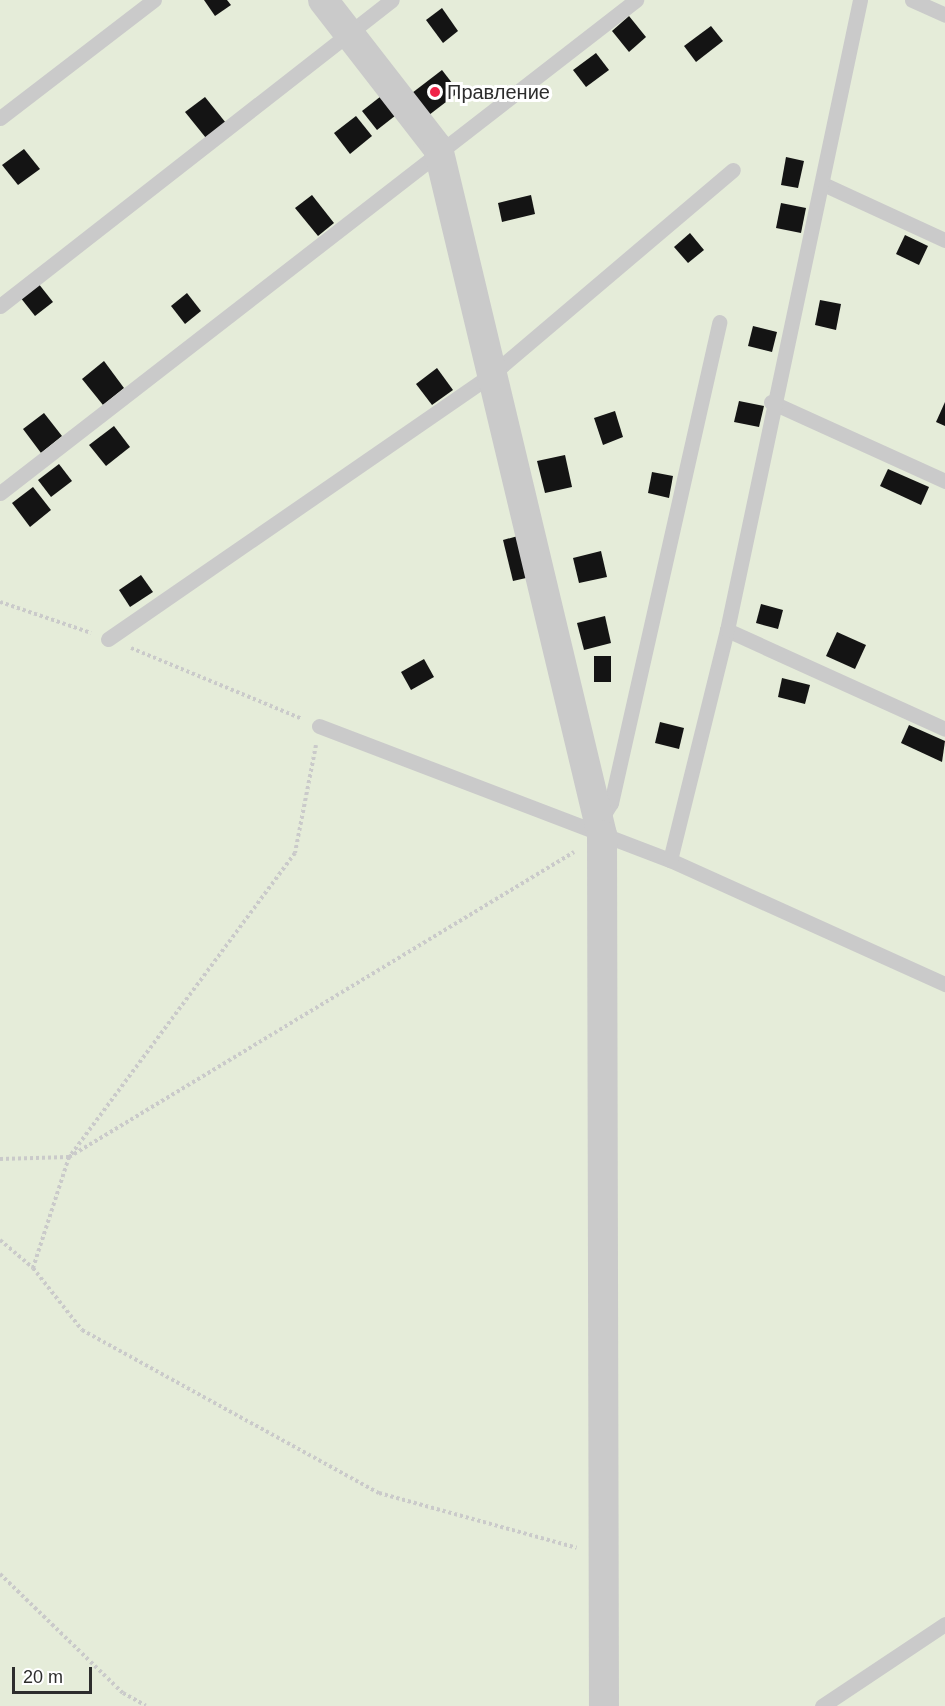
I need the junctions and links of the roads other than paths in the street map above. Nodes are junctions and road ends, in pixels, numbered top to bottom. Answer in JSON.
{"nodes":[{"id":1,"x":154,"y":0,"type":"edge"},
{"id":2,"x":323,"y":0,"type":"edge"},
{"id":3,"x":391,"y":0,"type":"edge"},
{"id":4,"x":636,"y":0,"type":"edge"},
{"id":5,"x":860,"y":0,"type":"edge"},
{"id":6,"x":912,"y":0,"type":"edge"},
{"id":7,"x":945,"y":15,"type":"edge"},
{"id":8,"x":348,"y":31,"type":"junction"},
{"id":9,"x":0,"y":118,"type":"edge"},
{"id":10,"x":438,"y":148,"type":"junction"},
{"id":11,"x":733,"y":170,"type":"dead end"},
{"id":12,"x":823,"y":184,"type":"junction"},
{"id":13,"x":945,"y":240,"type":"edge"},
{"id":14,"x":0,"y":306,"type":"edge"},
{"id":15,"x":719,"y":322,"type":"dead end"},
{"id":16,"x":491,"y":375,"type":"junction"},
{"id":17,"x":771,"y":402,"type":"junction"},
{"id":18,"x":945,"y":481,"type":"edge"},
{"id":19,"x":0,"y":493,"type":"edge"},
{"id":20,"x":727,"y":630,"type":"junction"},
{"id":21,"x":108,"y":639,"type":"road end"},
{"id":22,"x":319,"y":726,"type":"road end"},
{"id":23,"x":945,"y":729,"type":"edge"},
{"id":24,"x":601,"y":828,"type":"junction"},
{"id":25,"x":670,"y":860,"type":"junction"},
{"id":26,"x":945,"y":984,"type":"edge"},
{"id":27,"x":945,"y":1624,"type":"edge"},
{"id":28,"x":838,"y":1701,"type":"edge"},
{"id":29,"x":604,"y":1706,"type":"edge"},
{"id":30,"x":822,"y":1706,"type":"edge"}],
"edges":[{"from":1,"to":9,"type":"lane"},
{"from":2,"to":8,"type":"street"},
{"from":3,"to":8,"type":"lane"},
{"from":4,"to":10,"type":"lane"},
{"from":5,"to":12,"type":"lane"},
{"from":6,"to":7,"type":"lane"},
{"from":8,"to":10,"type":"street"},
{"from":8,"to":14,"type":"lane"},
{"from":10,"to":16,"type":"street"},
{"from":10,"to":19,"type":"lane"},
{"from":11,"to":16,"type":"lane"},
{"from":12,"to":13,"type":"lane"},
{"from":12,"to":17,"type":"lane"},
{"from":15,"to":24,"type":"lane"},
{"from":16,"to":21,"type":"lane"},
{"from":16,"to":24,"type":"street"},
{"from":17,"to":18,"type":"lane"},
{"from":17,"to":20,"type":"lane"},
{"from":20,"to":23,"type":"lane"},
{"from":20,"to":25,"type":"lane"},
{"from":22,"to":24,"type":"lane"},
{"from":24,"to":25,"type":"lane"},
{"from":24,"to":29,"type":"street"},
{"from":25,"to":26,"type":"lane"},
{"from":27,"to":28,"type":"lane"},
{"from":28,"to":30,"type":"lane"}]}
